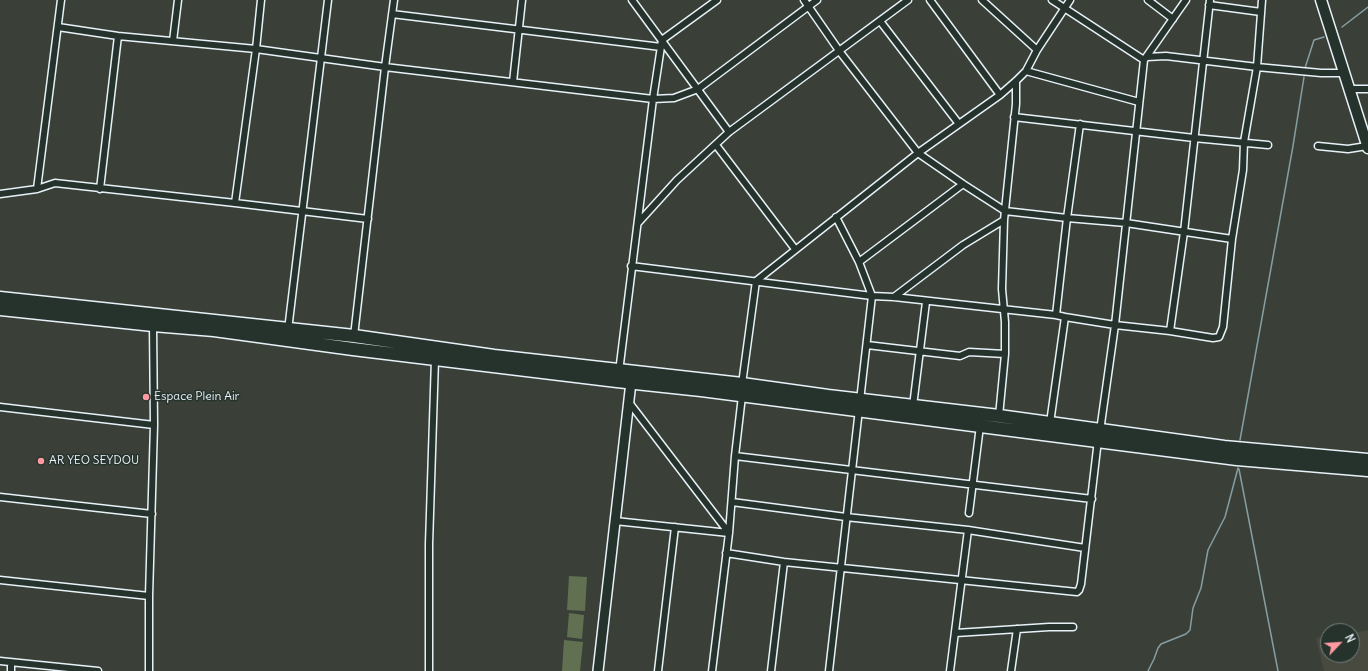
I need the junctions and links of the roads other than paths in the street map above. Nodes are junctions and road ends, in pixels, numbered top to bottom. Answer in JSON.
{"nodes":[{"id":1,"x":61,"y":0,"type":"edge"},
{"id":2,"x":178,"y":0,"type":"edge"},
{"id":3,"x":261,"y":0,"type":"edge"},
{"id":4,"x":328,"y":0,"type":"edge"},
{"id":5,"x":394,"y":0,"type":"edge"},
{"id":6,"x":522,"y":0,"type":"edge"},
{"id":7,"x":632,"y":0,"type":"edge"},
{"id":8,"x":717,"y":0,"type":"edge"},
{"id":9,"x":804,"y":0,"type":"edge"},
{"id":10,"x":817,"y":0,"type":"edge"},
{"id":11,"x":908,"y":0,"type":"edge"},
{"id":12,"x":930,"y":0,"type":"edge"},
{"id":13,"x":982,"y":0,"type":"edge"},
{"id":14,"x":1052,"y":0,"type":"edge"},
{"id":15,"x":1070,"y":0,"type":"edge"},
{"id":16,"x":1148,"y":0,"type":"edge"},
{"id":17,"x":1186,"y":0,"type":"edge"},
{"id":18,"x":1262,"y":0,"type":"edge"},
{"id":19,"x":1320,"y":0,"type":"edge"},
{"id":20,"x":1210,"y":3,"type":"edge"},
{"id":21,"x":808,"y":6,"type":"junction"},
{"id":22,"x":1064,"y":9,"type":"junction"},
{"id":23,"x":1260,"y":12,"type":"junction"},
{"id":24,"x":392,"y":14,"type":"junction"},
{"id":25,"x":1173,"y":19,"type":"junction"},
{"id":26,"x":880,"y":21,"type":"junction"},
{"id":27,"x":58,"y":27,"type":"junction"},
{"id":28,"x":518,"y":29,"type":"junction"},
{"id":29,"x":118,"y":36,"type":"junction"},
{"id":30,"x":662,"y":40,"type":"junction"},
{"id":31,"x":173,"y":41,"type":"junction"},
{"id":32,"x":661,"y":47,"type":"junction"},
{"id":33,"x":256,"y":49,"type":"junction"},
{"id":34,"x":1037,"y":50,"type":"junction"},
{"id":35,"x":840,"y":52,"type":"junction"},
{"id":36,"x":322,"y":58,"type":"junction"},
{"id":37,"x":1146,"y":58,"type":"junction"},
{"id":38,"x":1203,"y":60,"type":"junction"},
{"id":39,"x":385,"y":67,"type":"junction"},
{"id":40,"x":1257,"y":67,"type":"junction"},
{"id":41,"x":1026,"y":71,"type":"junction"},
{"id":42,"x":1345,"y":73,"type":"junction"},
{"id":43,"x":1016,"y":81,"type":"junction"},
{"id":44,"x":513,"y":82,"type":"junction"},
{"id":45,"x":698,"y":89,"type":"junction"},
{"id":46,"x":1368,"y":89,"type":"edge"},
{"id":47,"x":1350,"y":90,"type":"junction"},
{"id":48,"x":1000,"y":95,"type":"junction"},
{"id":49,"x":652,"y":99,"type":"junction"},
{"id":50,"x":1139,"y":102,"type":"junction"},
{"id":51,"x":1014,"y":117,"type":"junction"},
{"id":52,"x":959,"y":124,"type":"junction"},
{"id":53,"x":1080,"y":124,"type":"junction"},
{"id":54,"x":1136,"y":130,"type":"junction"},
{"id":55,"x":729,"y":132,"type":"junction"},
{"id":56,"x":1194,"y":138,"type":"junction"},
{"id":57,"x":1244,"y":142,"type":"junction"},
{"id":58,"x":716,"y":144,"type":"junction"},
{"id":59,"x":1268,"y":145,"type":"dead end"},
{"id":60,"x":1318,"y":146,"type":"dead end"},
{"id":61,"x":1368,"y":147,"type":"edge"},
{"id":62,"x":918,"y":153,"type":"junction"},
{"id":63,"x":963,"y":184,"type":"junction"},
{"id":64,"x":37,"y":189,"type":"junction"},
{"id":65,"x":100,"y":189,"type":"junction"},
{"id":66,"x":0,"y":194,"type":"edge"},
{"id":67,"x":235,"y":203,"type":"junction"},
{"id":68,"x":303,"y":211,"type":"junction"},
{"id":69,"x":1005,"y":211,"type":"junction"},
{"id":70,"x":836,"y":217,"type":"junction"},
{"id":71,"x":1067,"y":218,"type":"junction"},
{"id":72,"x":368,"y":219,"type":"junction"},
{"id":73,"x":1004,"y":220,"type":"junction"},
{"id":74,"x":638,"y":223,"type":"junction"},
{"id":75,"x":1126,"y":223,"type":"junction"},
{"id":76,"x":1184,"y":232,"type":"junction"},
{"id":77,"x":1232,"y":239,"type":"junction"},
{"id":78,"x":795,"y":249,"type":"junction"},
{"id":79,"x":859,"y":262,"type":"junction"},
{"id":80,"x":631,"y":266,"type":"junction"},
{"id":81,"x":756,"y":281,"type":"junction"},
{"id":82,"x":872,"y":296,"type":"junction"},
{"id":83,"x":0,"y":298,"type":"edge"},
{"id":84,"x":894,"y":298,"type":"junction"},
{"id":85,"x":926,"y":302,"type":"junction"},
{"id":86,"x":0,"y":309,"type":"edge"},
{"id":87,"x":1004,"y":309,"type":"junction"},
{"id":88,"x":1056,"y":315,"type":"junction"},
{"id":89,"x":1065,"y":317,"type":"junction"},
{"id":90,"x":154,"y":320,"type":"junction"},
{"id":91,"x":1115,"y":325,"type":"junction"},
{"id":92,"x":1170,"y":331,"type":"junction"},
{"id":93,"x":287,"y":334,"type":"junction"},
{"id":94,"x":354,"y":336,"type":"junction"},
{"id":95,"x":867,"y":345,"type":"junction"},
{"id":96,"x":920,"y":351,"type":"junction"},
{"id":97,"x":1005,"y":354,"type":"junction"},
{"id":98,"x":435,"y":359,"type":"junction"},
{"id":99,"x":618,"y":376,"type":"junction"},
{"id":100,"x":631,"y":382,"type":"junction"},
{"id":101,"x":742,"y":390,"type":"junction"},
{"id":102,"x":628,"y":401,"type":"junction"},
{"id":103,"x":861,"y":405,"type":"junction"},
{"id":104,"x":913,"y":406,"type":"junction"},
{"id":105,"x":0,"y":407,"type":"edge"},
{"id":106,"x":999,"y":416,"type":"junction"},
{"id":107,"x":1050,"y":423,"type":"junction"},
{"id":108,"x":154,"y":425,"type":"junction"},
{"id":109,"x":980,"y":426,"type":"junction"},
{"id":110,"x":1099,"y":436,"type":"junction"},
{"id":111,"x":735,"y":456,"type":"junction"},
{"id":112,"x":1368,"y":460,"type":"edge"},
{"id":113,"x":853,"y":470,"type":"junction"},
{"id":114,"x":1368,"y":470,"type":"edge"},
{"id":115,"x":973,"y":484,"type":"junction"},
{"id":116,"x":0,"y":497,"type":"edge"},
{"id":117,"x":1092,"y":499,"type":"junction"},
{"id":118,"x":732,"y":502,"type":"junction"},
{"id":119,"x":969,"y":513,"type":"dead end"},
{"id":120,"x":152,"y":514,"type":"junction"},
{"id":121,"x":846,"y":517,"type":"junction"},
{"id":122,"x":615,"y":520,"type":"junction"},
{"id":123,"x":675,"y":527,"type":"junction"},
{"id":124,"x":968,"y":530,"type":"junction"},
{"id":125,"x":729,"y":532,"type":"junction"},
{"id":126,"x":1085,"y":548,"type":"junction"},
{"id":127,"x":726,"y":554,"type":"junction"},
{"id":128,"x":784,"y":562,"type":"junction"},
{"id":129,"x":841,"y":567,"type":"junction"},
{"id":130,"x":0,"y":580,"type":"edge"},
{"id":131,"x":962,"y":581,"type":"junction"},
{"id":132,"x":150,"y":596,"type":"junction"},
{"id":133,"x":1073,"y":627,"type":"dead end"},
{"id":134,"x":1017,"y":629,"type":"junction"},
{"id":135,"x":956,"y":633,"type":"junction"},
{"id":136,"x":0,"y":661,"type":"edge"},
{"id":137,"x":12,"y":663,"type":"junction"},
{"id":138,"x":76,"y":670,"type":"edge"},
{"id":139,"x":11,"y":671,"type":"edge"},
{"id":140,"x":98,"y":671,"type":"edge"},
{"id":141,"x":149,"y":671,"type":"edge"},
{"id":142,"x":429,"y":671,"type":"edge"},
{"id":143,"x":598,"y":671,"type":"edge"},
{"id":144,"x":658,"y":671,"type":"edge"},
{"id":145,"x":712,"y":671,"type":"edge"},
{"id":146,"x":771,"y":671,"type":"edge"},
{"id":147,"x":829,"y":671,"type":"edge"},
{"id":148,"x":950,"y":671,"type":"edge"},
{"id":149,"x":1011,"y":671,"type":"edge"}],
"edges":[{"from":1,"to":27,"type":"street"},
{"from":2,"to":31,"type":"street"},
{"from":3,"to":33,"type":"street"},
{"from":4,"to":36,"type":"street"},
{"from":5,"to":24,"type":"street"},
{"from":6,"to":28,"type":"street"},
{"from":7,"to":30,"type":"street"},
{"from":8,"to":30,"type":"street"},
{"from":9,"to":21,"type":"street"},
{"from":10,"to":21,"type":"street"},
{"from":11,"to":26,"type":"street"},
{"from":12,"to":48,"type":"street"},
{"from":13,"to":34,"type":"street"},
{"from":14,"to":22,"type":"street"},
{"from":15,"to":22,"type":"street"},
{"from":16,"to":25,"type":"street"},
{"from":17,"to":25,"type":"street"},
{"from":18,"to":23,"type":"street"},
{"from":19,"to":42,"type":"main road"},
{"from":20,"to":23,"type":"street"},
{"from":20,"to":38,"type":"street"},
{"from":21,"to":35,"type":"street"},
{"from":21,"to":45,"type":"street"},
{"from":22,"to":34,"type":"street"},
{"from":22,"to":37,"type":"street"},
{"from":23,"to":40,"type":"street"},
{"from":24,"to":28,"type":"street"},
{"from":24,"to":39,"type":"street"},
{"from":25,"to":37,"type":"street"},
{"from":26,"to":35,"type":"street"},
{"from":26,"to":52,"type":"street"},
{"from":27,"to":29,"type":"street"},
{"from":27,"to":64,"type":"street"},
{"from":28,"to":32,"type":"street"},
{"from":28,"to":44,"type":"street"},
{"from":29,"to":31,"type":"street"},
{"from":29,"to":65,"type":"street"},
{"from":30,"to":32,"type":"street"},
{"from":30,"to":45,"type":"street"},
{"from":31,"to":33,"type":"street"},
{"from":32,"to":49,"type":"street"},
{"from":33,"to":36,"type":"street"},
{"from":33,"to":67,"type":"street"},
{"from":34,"to":41,"type":"street"},
{"from":35,"to":55,"type":"street"},
{"from":35,"to":62,"type":"street"},
{"from":36,"to":39,"type":"street"},
{"from":36,"to":68,"type":"street"},
{"from":37,"to":38,"type":"street"},
{"from":37,"to":50,"type":"street"},
{"from":38,"to":40,"type":"street"},
{"from":38,"to":56,"type":"street"},
{"from":39,"to":44,"type":"street"},
{"from":39,"to":72,"type":"street"},
{"from":40,"to":42,"type":"street"},
{"from":40,"to":57,"type":"street"},
{"from":41,"to":43,"type":"street"},
{"from":41,"to":50,"type":"street"},
{"from":42,"to":47,"type":"main road"},
{"from":43,"to":48,"type":"street"},
{"from":43,"to":51,"type":"street"},
{"from":44,"to":49,"type":"street"},
{"from":45,"to":49,"type":"street"},
{"from":45,"to":55,"type":"street"},
{"from":46,"to":47,"type":"street"},
{"from":47,"to":61,"type":"main road"},
{"from":48,"to":52,"type":"street"},
{"from":49,"to":74,"type":"street"},
{"from":50,"to":54,"type":"street"},
{"from":51,"to":53,"type":"street"},
{"from":51,"to":69,"type":"street"},
{"from":52,"to":62,"type":"street"},
{"from":53,"to":54,"type":"street"},
{"from":53,"to":71,"type":"street"},
{"from":54,"to":56,"type":"street"},
{"from":54,"to":75,"type":"street"},
{"from":55,"to":58,"type":"street"},
{"from":56,"to":57,"type":"street"},
{"from":56,"to":76,"type":"street"},
{"from":57,"to":59,"type":"street"},
{"from":57,"to":77,"type":"street"},
{"from":58,"to":74,"type":"street"},
{"from":58,"to":78,"type":"street"},
{"from":60,"to":61,"type":"street"},
{"from":62,"to":63,"type":"street"},
{"from":62,"to":70,"type":"street"},
{"from":63,"to":69,"type":"street"},
{"from":63,"to":79,"type":"street"},
{"from":64,"to":65,"type":"street"},
{"from":64,"to":66,"type":"street"},
{"from":65,"to":67,"type":"street"},
{"from":67,"to":68,"type":"street"},
{"from":68,"to":72,"type":"street"},
{"from":68,"to":93,"type":"street"},
{"from":69,"to":71,"type":"street"},
{"from":69,"to":73,"type":"street"},
{"from":70,"to":78,"type":"street"},
{"from":70,"to":79,"type":"street"},
{"from":71,"to":75,"type":"street"},
{"from":71,"to":88,"type":"street"},
{"from":72,"to":94,"type":"street"},
{"from":73,"to":84,"type":"street"},
{"from":73,"to":87,"type":"street"},
{"from":74,"to":80,"type":"street"},
{"from":75,"to":76,"type":"street"},
{"from":75,"to":91,"type":"street"},
{"from":76,"to":77,"type":"street"},
{"from":76,"to":92,"type":"street"},
{"from":77,"to":92,"type":"street"},
{"from":78,"to":81,"type":"street"},
{"from":79,"to":82,"type":"street"},
{"from":80,"to":81,"type":"street"},
{"from":80,"to":99,"type":"street"},
{"from":81,"to":82,"type":"street"},
{"from":81,"to":101,"type":"street"},
{"from":82,"to":84,"type":"street"},
{"from":82,"to":95,"type":"street"},
{"from":83,"to":90,"type":"highway"},
{"from":84,"to":85,"type":"street"},
{"from":85,"to":87,"type":"street"},
{"from":85,"to":96,"type":"street"},
{"from":86,"to":90,"type":"highway"},
{"from":87,"to":88,"type":"street"},
{"from":87,"to":97,"type":"street"},
{"from":88,"to":89,"type":"street"},
{"from":89,"to":91,"type":"street"},
{"from":89,"to":107,"type":"street"},
{"from":90,"to":93,"type":"highway"},
{"from":90,"to":108,"type":"street"},
{"from":91,"to":92,"type":"street"},
{"from":91,"to":110,"type":"street"},
{"from":93,"to":94,"type":"highway"},
{"from":93,"to":98,"type":"highway"},
{"from":94,"to":99,"type":"highway"},
{"from":95,"to":96,"type":"street"},
{"from":95,"to":103,"type":"street"},
{"from":96,"to":97,"type":"street"},
{"from":96,"to":104,"type":"street"},
{"from":97,"to":106,"type":"street"},
{"from":98,"to":99,"type":"highway"},
{"from":98,"to":142,"type":"street"},
{"from":99,"to":100,"type":"highway"},
{"from":99,"to":101,"type":"highway"},
{"from":100,"to":101,"type":"highway"},
{"from":100,"to":102,"type":"street"},
{"from":101,"to":103,"type":"highway"},
{"from":101,"to":111,"type":"street"},
{"from":102,"to":122,"type":"street"},
{"from":102,"to":125,"type":"street"},
{"from":103,"to":104,"type":"highway"},
{"from":103,"to":109,"type":"highway"},
{"from":103,"to":113,"type":"street"},
{"from":104,"to":106,"type":"highway"},
{"from":105,"to":108,"type":"street"},
{"from":106,"to":107,"type":"highway"},
{"from":107,"to":110,"type":"highway"},
{"from":108,"to":120,"type":"street"},
{"from":109,"to":110,"type":"highway"},
{"from":109,"to":115,"type":"street"},
{"from":110,"to":112,"type":"highway"},
{"from":110,"to":114,"type":"highway"},
{"from":110,"to":117,"type":"street"},
{"from":111,"to":113,"type":"street"},
{"from":111,"to":118,"type":"street"},
{"from":113,"to":115,"type":"street"},
{"from":113,"to":121,"type":"street"},
{"from":115,"to":117,"type":"street"},
{"from":115,"to":119,"type":"street"},
{"from":116,"to":120,"type":"street"},
{"from":117,"to":126,"type":"street"},
{"from":118,"to":121,"type":"street"},
{"from":118,"to":125,"type":"street"},
{"from":120,"to":132,"type":"street"},
{"from":121,"to":124,"type":"street"},
{"from":121,"to":129,"type":"street"},
{"from":122,"to":123,"type":"street"},
{"from":122,"to":143,"type":"street"},
{"from":123,"to":125,"type":"street"},
{"from":123,"to":144,"type":"street"},
{"from":124,"to":126,"type":"street"},
{"from":124,"to":131,"type":"street"},
{"from":125,"to":127,"type":"street"},
{"from":126,"to":131,"type":"street"},
{"from":127,"to":128,"type":"street"},
{"from":127,"to":145,"type":"street"},
{"from":128,"to":129,"type":"street"},
{"from":128,"to":146,"type":"street"},
{"from":129,"to":131,"type":"street"},
{"from":129,"to":147,"type":"street"},
{"from":130,"to":132,"type":"street"},
{"from":131,"to":135,"type":"street"},
{"from":132,"to":141,"type":"street"},
{"from":133,"to":134,"type":"street"},
{"from":134,"to":135,"type":"street"},
{"from":134,"to":149,"type":"street"},
{"from":135,"to":148,"type":"street"},
{"from":136,"to":137,"type":"street"},
{"from":137,"to":138,"type":"street"},
{"from":137,"to":139,"type":"street"},
{"from":138,"to":140,"type":"street"}]}
